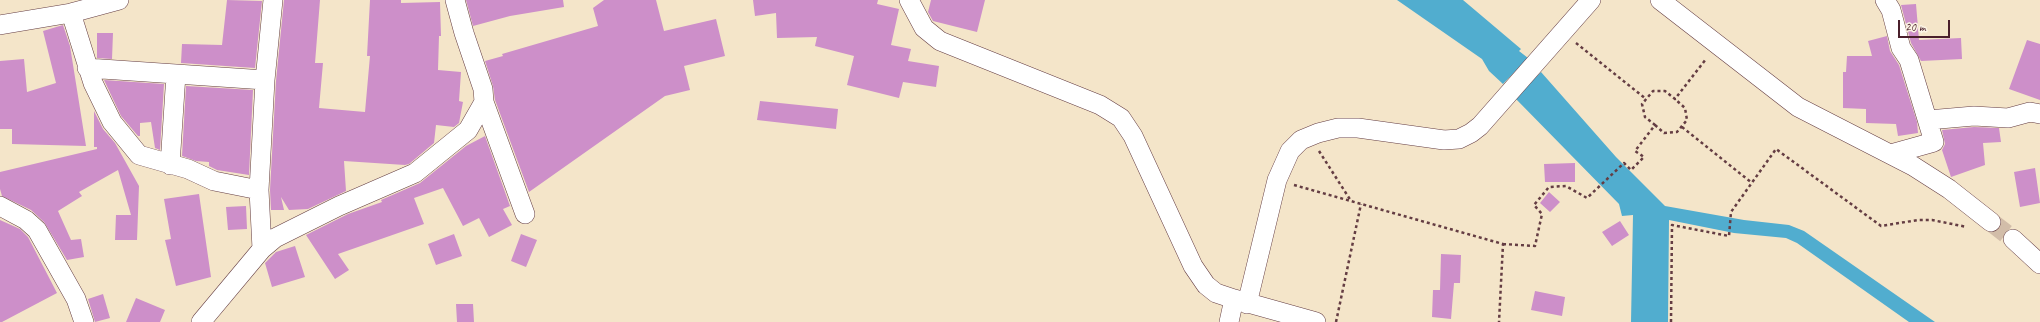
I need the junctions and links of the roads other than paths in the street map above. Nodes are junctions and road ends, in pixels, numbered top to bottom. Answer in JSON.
{"nodes":[{"id":1,"x":119,"y":0,"type":"edge"},
{"id":2,"x":273,"y":0,"type":"edge"},
{"id":3,"x":455,"y":0,"type":"edge"},
{"id":4,"x":908,"y":0,"type":"edge"},
{"id":5,"x":1591,"y":0,"type":"edge"},
{"id":6,"x":1660,"y":0,"type":"edge"},
{"id":7,"x":1892,"y":1,"type":"edge"},
{"id":8,"x":70,"y":12,"type":"junction"},
{"id":9,"x":0,"y":25,"type":"edge"},
{"id":10,"x":87,"y":68,"type":"junction"},
{"id":11,"x":176,"y":74,"type":"junction"},
{"id":12,"x":265,"y":80,"type":"junction"},
{"id":13,"x":484,"y":102,"type":"junction"},
{"id":14,"x":2040,"y":114,"type":"edge"},
{"id":15,"x":1928,"y":120,"type":"junction"},
{"id":16,"x":1892,"y":154,"type":"junction"},
{"id":17,"x":170,"y":165,"type":"junction"},
{"id":18,"x":259,"y":190,"type":"junction"},
{"id":19,"x":0,"y":206,"type":"edge"},
{"id":20,"x":525,"y":214,"type":"dead end"},
{"id":21,"x":1987,"y":218,"type":"tunnel mouth"},
{"id":22,"x":2013,"y":239,"type":"tunnel mouth"},
{"id":23,"x":262,"y":250,"type":"junction"},
{"id":24,"x":2040,"y":264,"type":"edge"},
{"id":25,"x":1240,"y":302,"type":"junction"},
{"id":26,"x":84,"y":322,"type":"edge"},
{"id":27,"x":201,"y":322,"type":"edge"},
{"id":28,"x":1229,"y":322,"type":"edge"},
{"id":29,"x":1316,"y":322,"type":"edge"}],
"edges":[{"from":1,"to":8,"type":"street"},
{"from":2,"to":12,"type":"street"},
{"from":3,"to":13,"type":"street"},
{"from":4,"to":25,"type":"street"},
{"from":5,"to":25,"type":"street"},
{"from":6,"to":16,"type":"street"},
{"from":7,"to":15,"type":"street"},
{"from":8,"to":9,"type":"street"},
{"from":8,"to":10,"type":"street"},
{"from":10,"to":11,"type":"street"},
{"from":10,"to":17,"type":"street"},
{"from":11,"to":12,"type":"street"},
{"from":11,"to":17,"type":"street"},
{"from":12,"to":18,"type":"street"},
{"from":13,"to":20,"type":"street"},
{"from":13,"to":23,"type":"street"},
{"from":14,"to":15,"type":"street"},
{"from":15,"to":16,"type":"street"},
{"from":16,"to":21,"type":"street"},
{"from":17,"to":18,"type":"street"},
{"from":18,"to":23,"type":"street"},
{"from":19,"to":26,"type":"street"},
{"from":22,"to":24,"type":"street"},
{"from":23,"to":27,"type":"street"},
{"from":25,"to":28,"type":"street"},
{"from":25,"to":29,"type":"street"}]}
